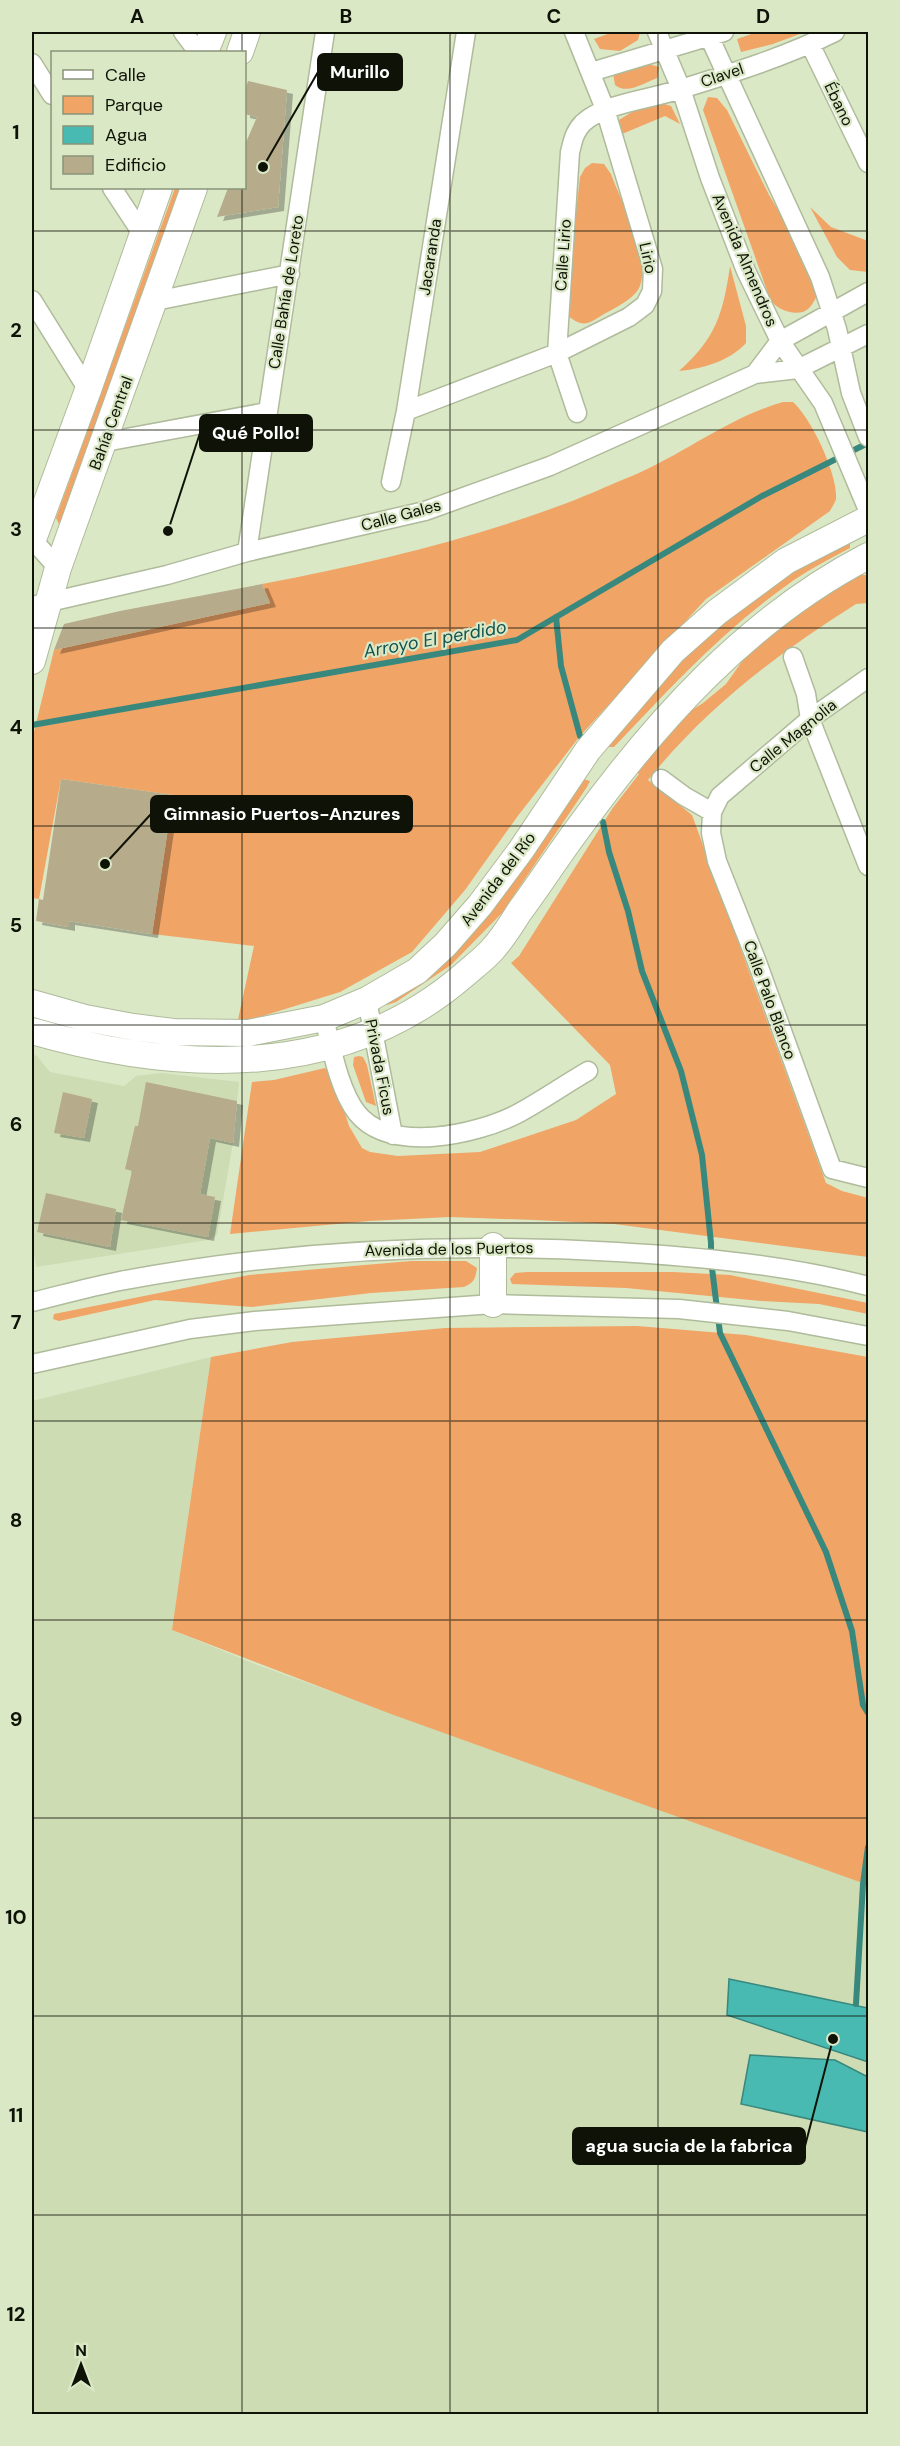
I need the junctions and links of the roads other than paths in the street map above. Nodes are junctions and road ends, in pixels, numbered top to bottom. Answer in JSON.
{"nodes":[{"id":1,"x":183,"y":32,"type":"edge"},
{"id":2,"x":213,"y":32,"type":"edge"},
{"id":3,"x":247,"y":32,"type":"edge"},
{"id":4,"x":325,"y":32,"type":"edge"},
{"id":5,"x":466,"y":32,"type":"edge"},
{"id":6,"x":574,"y":32,"type":"edge"},
{"id":7,"x":657,"y":32,"type":"edge"},
{"id":8,"x":835,"y":32,"type":"edge"},
{"id":9,"x":714,"y":33,"type":"edge"},
{"id":10,"x":810,"y":44,"type":"junction"},
{"id":11,"x":197,"y":51,"type":"edge"},
{"id":12,"x":205,"y":51,"type":"edge"},
{"id":13,"x":240,"y":51,"type":"edge"},
{"id":14,"x":665,"y":51,"type":"junction"},
{"id":15,"x":32,"y":63,"type":"edge"},
{"id":16,"x":591,"y":72,"type":"junction"},
{"id":17,"x":726,"y":74,"type":"junction"},
{"id":18,"x":681,"y":89,"type":"junction"},
{"id":19,"x":51,"y":93,"type":"edge"},
{"id":20,"x":605,"y":109,"type":"junction"},
{"id":21,"x":868,"y":163,"type":"edge"},
{"id":22,"x":113,"y":189,"type":"edge"},
{"id":23,"x":159,"y":189,"type":"edge"},
{"id":24,"x":194,"y":189,"type":"edge"},
{"id":25,"x":143,"y":235,"type":"junction"},
{"id":26,"x":290,"y":274,"type":"junction"},
{"id":27,"x":868,"y":292,"type":"edge"},
{"id":28,"x":32,"y":300,"type":"edge"},
{"id":29,"x":154,"y":302,"type":"junction"},
{"id":30,"x":832,"y":312,"type":"junction"},
{"id":31,"x":868,"y":334,"type":"edge"},
{"id":32,"x":780,"y":341,"type":"junction"},
{"id":33,"x":841,"y":349,"type":"junction"},
{"id":34,"x":557,"y":353,"type":"junction"},
{"id":35,"x":798,"y":369,"type":"junction"},
{"id":36,"x":754,"y":374,"type":"junction"},
{"id":37,"x":88,"y":390,"type":"junction"},
{"id":38,"x":406,"y":411,"type":"junction"},
{"id":39,"x":267,"y":412,"type":"junction"},
{"id":40,"x":578,"y":413,"type":"dead end"},
{"id":41,"x":868,"y":437,"type":"edge"},
{"id":42,"x":105,"y":441,"type":"junction"},
{"id":43,"x":391,"y":482,"type":"dead end"},
{"id":44,"x":868,"y":510,"type":"edge"},
{"id":45,"x":868,"y":519,"type":"edge"},
{"id":46,"x":32,"y":540,"type":"edge"},
{"id":47,"x":247,"y":552,"type":"junction"},
{"id":48,"x":868,"y":556,"type":"edge"},
{"id":49,"x":58,"y":568,"type":"junction"},
{"id":50,"x":40,"y":605,"type":"edge"},
{"id":51,"x":793,"y":657,"type":"dead end"},
{"id":52,"x":32,"y":661,"type":"edge"},
{"id":53,"x":868,"y":678,"type":"edge"},
{"id":54,"x":810,"y":719,"type":"junction"},
{"id":55,"x":588,"y":750,"type":"junction"},
{"id":56,"x":620,"y":771,"type":"junction"},
{"id":57,"x":661,"y":779,"type":"dead end"},
{"id":58,"x":716,"y":804,"type":"junction"},
{"id":59,"x":868,"y":866,"type":"edge"},
{"id":60,"x":367,"y":1000,"type":"junction"},
{"id":61,"x":32,"y":1003,"type":"edge"},
{"id":62,"x":324,"y":1018,"type":"junction"},
{"id":63,"x":270,"y":1030,"type":"junction"},
{"id":64,"x":32,"y":1031,"type":"edge"},
{"id":65,"x":373,"y":1033,"type":"junction"},
{"id":66,"x":331,"y":1047,"type":"junction"},
{"id":67,"x":272,"y":1058,"type":"junction"},
{"id":68,"x":588,"y":1071,"type":"dead end"},
{"id":69,"x":393,"y":1135,"type":"junction"},
{"id":70,"x":868,"y":1178,"type":"edge"},
{"id":71,"x":493,"y":1246,"type":"junction"},
{"id":72,"x":868,"y":1286,"type":"edge"},
{"id":73,"x":32,"y":1302,"type":"edge"},
{"id":74,"x":493,"y":1304,"type":"junction"},
{"id":75,"x":868,"y":1336,"type":"edge"},
{"id":76,"x":32,"y":1364,"type":"edge"}],
"edges":[{"from":1,"to":11,"type":"street"},
{"from":2,"to":12,"type":"street"},
{"from":3,"to":13,"type":"street"},
{"from":4,"to":26,"type":"street","name":"Calle Bahía de Loreto"},
{"from":5,"to":38,"type":"street","name":"Jacaranda"},
{"from":6,"to":16,"type":"street","name":"Lirio"},
{"from":7,"to":14,"type":"street","name":"Avenida Almendros"},
{"from":8,"to":10,"type":"street","name":"Clavel"},
{"from":9,"to":14,"type":"street"},
{"from":9,"to":17,"type":"street"},
{"from":10,"to":17,"type":"street","name":"Clavel"},
{"from":10,"to":21,"type":"street","name":"Ébano"},
{"from":14,"to":16,"type":"street"},
{"from":14,"to":18,"type":"street","name":"Avenida Almendros"},
{"from":15,"to":19,"type":"street"},
{"from":16,"to":20,"type":"street","name":"Lirio"},
{"from":17,"to":18,"type":"street","name":"Clavel"},
{"from":17,"to":30,"type":"street"},
{"from":18,"to":20,"type":"street","name":"Clavel"},
{"from":18,"to":32,"type":"street","name":"Avenida Almendros"},
{"from":20,"to":34,"type":"street","name":"Calle Lirio"},
{"from":20,"to":34,"type":"street","name":"Lirio"},
{"from":22,"to":25,"type":"street"},
{"from":23,"to":25,"type":"street","name":"Bahía Central"},
{"from":24,"to":29,"type":"street","name":"Bahía Central"},
{"from":25,"to":37,"type":"street","name":"Bahía Central"},
{"from":26,"to":29,"type":"street"},
{"from":26,"to":39,"type":"street","name":"Calle Bahía de Loreto"},
{"from":27,"to":30,"type":"street","name":"Calle Gales"},
{"from":28,"to":37,"type":"street"},
{"from":29,"to":42,"type":"street","name":"Bahía Central"},
{"from":30,"to":32,"type":"street","name":"Calle Gales"},
{"from":30,"to":33,"type":"street"},
{"from":31,"to":33,"type":"street","name":"Calle Gales"},
{"from":32,"to":35,"type":"street","name":"Avenida Almendros"},
{"from":32,"to":36,"type":"street","name":"Calle Gales"},
{"from":33,"to":35,"type":"street","name":"Calle Gales"},
{"from":33,"to":41,"type":"street"},
{"from":34,"to":38,"type":"street","name":"Lirio"},
{"from":34,"to":40,"type":"street","name":"Calle Lirio"},
{"from":35,"to":36,"type":"street","name":"Calle Gales"},
{"from":35,"to":44,"type":"street","name":"Avenida Almendros"},
{"from":36,"to":47,"type":"street","name":"Calle Gales"},
{"from":37,"to":46,"type":"street","name":"Bahía Central"},
{"from":38,"to":43,"type":"street","name":"Jacaranda"},
{"from":39,"to":42,"type":"street"},
{"from":39,"to":47,"type":"street","name":"Calle Bahía de Loreto"},
{"from":42,"to":49,"type":"street","name":"Bahía Central"},
{"from":45,"to":55,"type":"street","name":"Avenida del Río"},
{"from":46,"to":49,"type":"street"},
{"from":47,"to":50,"type":"street","name":"Calle Gales"},
{"from":48,"to":56,"type":"street"},
{"from":49,"to":50,"type":"street","name":"Bahía Central"},
{"from":50,"to":52,"type":"street","name":"Bahía Central"},
{"from":51,"to":54,"type":"street"},
{"from":53,"to":54,"type":"street","name":"Calle Magnolia"},
{"from":54,"to":58,"type":"street","name":"Calle Magnolia"},
{"from":54,"to":59,"type":"street"},
{"from":55,"to":56,"type":"street"},
{"from":55,"to":60,"type":"street","name":"Avenida del Río"},
{"from":56,"to":65,"type":"street"},
{"from":57,"to":58,"type":"street"},
{"from":58,"to":70,"type":"street","name":"Calle Palo Blanco"},
{"from":60,"to":62,"type":"street","name":"Avenida del Río"},
{"from":60,"to":65,"type":"street","name":"Privada Ficus"},
{"from":61,"to":63,"type":"street","name":"Avenida del Río"},
{"from":62,"to":63,"type":"street","name":"Avenida del Río"},
{"from":62,"to":66,"type":"street","name":"Privada Ficus"},
{"from":63,"to":67,"type":"street"},
{"from":64,"to":67,"type":"street"},
{"from":65,"to":66,"type":"street"},
{"from":65,"to":69,"type":"street","name":"Privada Ficus"},
{"from":66,"to":67,"type":"street"},
{"from":66,"to":69,"type":"street","name":"Privada Ficus"},
{"from":68,"to":69,"type":"street","name":"Privada Ficus"},
{"from":71,"to":72,"type":"street","name":"Avenida de los Puertos"},
{"from":71,"to":73,"type":"street","name":"Avenida de los Puertos"},
{"from":71,"to":74,"type":"street"},
{"from":74,"to":75,"type":"street"},
{"from":74,"to":76,"type":"street"}]}
